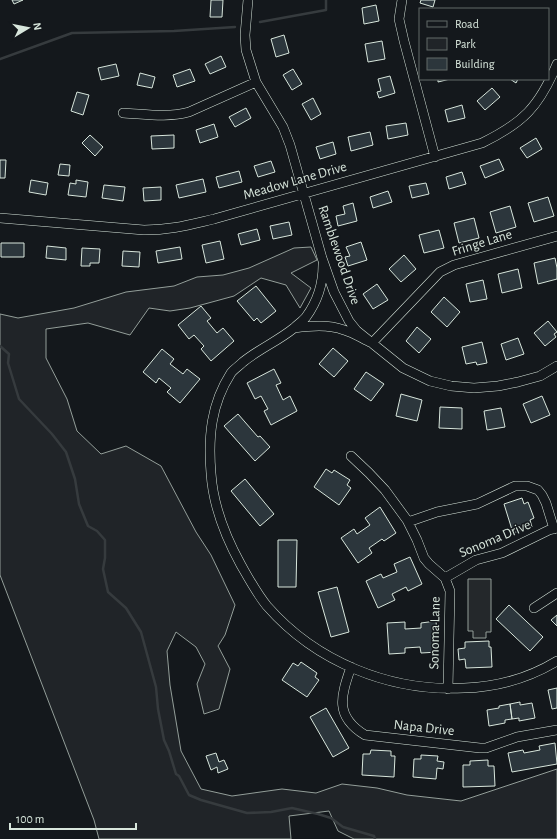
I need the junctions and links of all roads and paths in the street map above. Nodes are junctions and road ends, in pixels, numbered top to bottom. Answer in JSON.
{"nodes":[{"id":1,"x":248,"y":0,"type":"edge"},
{"id":2,"x":402,"y":0,"type":"edge"},
{"id":3,"x":557,"y":64,"type":"edge"},
{"id":4,"x":256,"y":82,"type":"junction"},
{"id":5,"x":554,"y":82,"type":"edge"},
{"id":6,"x":123,"y":112,"type":"dead end"},
{"id":7,"x":435,"y":157,"type":"junction"},
{"id":8,"x":303,"y":193,"type":"junction"},
{"id":9,"x":0,"y":218,"type":"edge"},
{"id":10,"x":557,"y":236,"type":"edge"},
{"id":11,"x":322,"y":258,"type":"junction"},
{"id":12,"x":294,"y":328,"type":"junction"},
{"id":13,"x":372,"y":343,"type":"junction"},
{"id":14,"x":557,"y":366,"type":"edge"},
{"id":15,"x":351,"y":456,"type":"dead end"},
{"id":16,"x":408,"y":522,"type":"junction"},
{"id":17,"x":555,"y":529,"type":"edge"},
{"id":18,"x":445,"y":578,"type":"junction"},
{"id":19,"x":557,"y":594,"type":"edge"},
{"id":20,"x":534,"y":608,"type":"dead end"},
{"id":21,"x":557,"y":662,"type":"edge"},
{"id":22,"x":351,"y":667,"type":"junction"},
{"id":23,"x":448,"y":689,"type":"junction"},
{"id":24,"x":557,"y":730,"type":"edge"}],
"edges":[{"from":1,"to":4,"type":"street","name":"Ramblewood Drive"},
{"from":2,"to":7,"type":"street"},
{"from":3,"to":5,"type":"street","name":"Meadow Lane Drive"},
{"from":4,"to":6,"type":"street"},
{"from":4,"to":8,"type":"street","name":"Ramblewood Drive"},
{"from":5,"to":7,"type":"street","name":"Meadow Lane Drive"},
{"from":7,"to":8,"type":"street","name":"Meadow Lane Drive"},
{"from":8,"to":9,"type":"street","name":"Meadow Lane Drive"},
{"from":8,"to":11,"type":"street","name":"Ramblewood Drive"},
{"from":10,"to":13,"type":"street","name":"Fringe Lane"},
{"from":11,"to":12,"type":"street"},
{"from":11,"to":13,"type":"street","name":"Ramblewood Drive"},
{"from":12,"to":13,"type":"street"},
{"from":12,"to":22,"type":"street"},
{"from":13,"to":14,"type":"street","name":"Ramblewood Drive"},
{"from":15,"to":16,"type":"street"},
{"from":16,"to":17,"type":"street"},
{"from":16,"to":18,"type":"street"},
{"from":17,"to":18,"type":"street","name":"Sonoma Drive"},
{"from":18,"to":23,"type":"street","name":"Sonoma Lane"},
{"from":19,"to":20,"type":"street"},
{"from":21,"to":23,"type":"street"},
{"from":22,"to":23,"type":"street"},
{"from":22,"to":24,"type":"street","name":"Napa Drive"}]}
